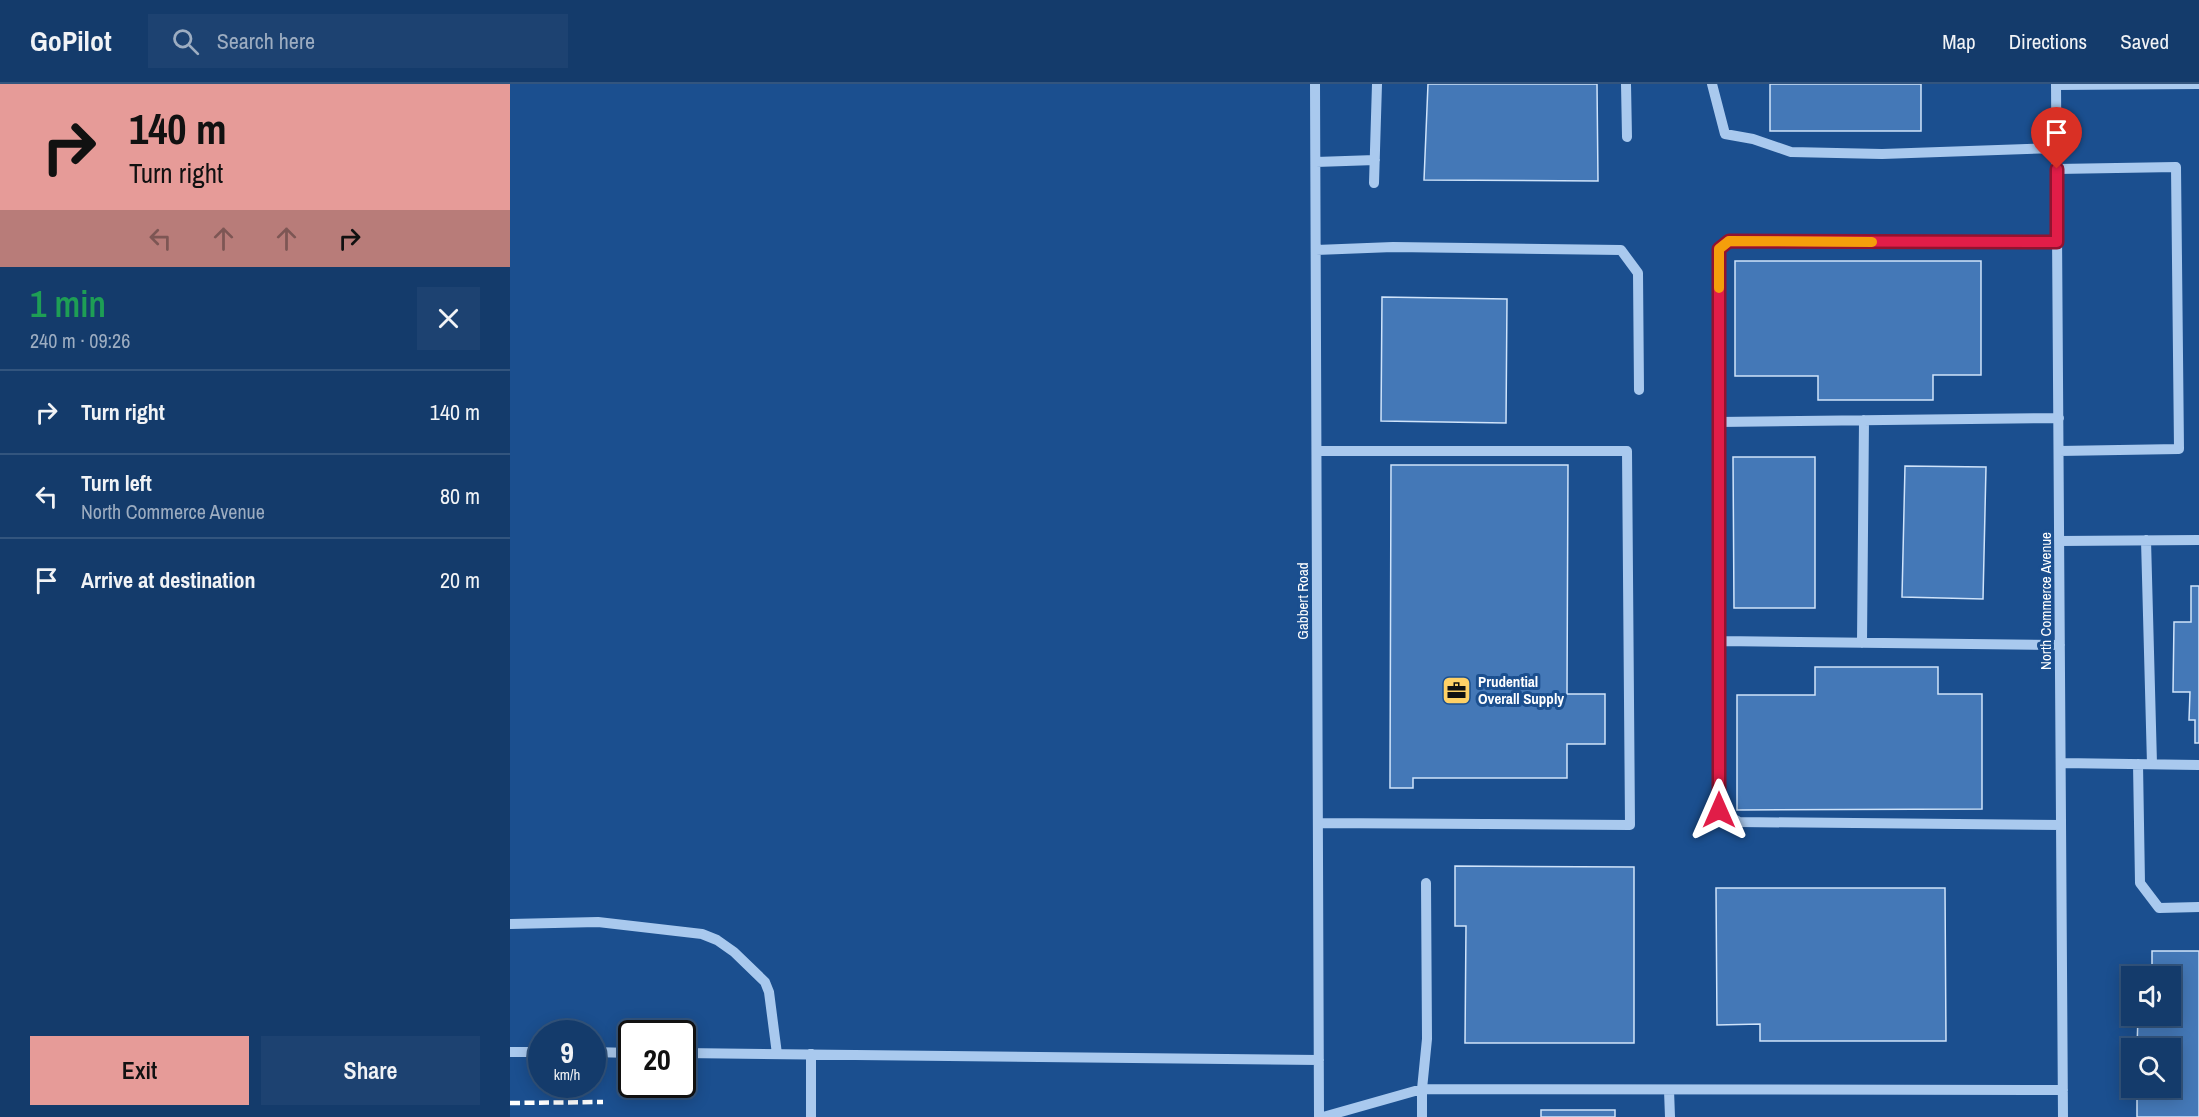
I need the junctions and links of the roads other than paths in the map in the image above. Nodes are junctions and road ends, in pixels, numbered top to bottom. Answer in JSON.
{"nodes":[{"id":1,"x":1315,"y":84,"type":"edge"},
{"id":2,"x":1377,"y":84,"type":"edge"},
{"id":3,"x":1626,"y":84,"type":"edge"},
{"id":4,"x":1712,"y":84,"type":"edge"},
{"id":5,"x":2056,"y":84,"type":"edge"},
{"id":6,"x":2198,"y":84,"type":"edge"},
{"id":7,"x":1627,"y":137,"type":"dead end"},
{"id":8,"x":2057,"y":148,"type":"junction"},
{"id":9,"x":1375,"y":160,"type":"junction"},
{"id":10,"x":1316,"y":162,"type":"junction"},
{"id":11,"x":2057,"y":169,"type":"junction"},
{"id":12,"x":1374,"y":183,"type":"dead end"},
{"id":13,"x":2057,"y":242,"type":"junction"},
{"id":14,"x":1316,"y":250,"type":"junction"},
{"id":15,"x":1639,"y":390,"type":"dead end"},
{"id":16,"x":2059,"y":418,"type":"junction"},
{"id":17,"x":1864,"y":420,"type":"junction"},
{"id":18,"x":1719,"y":422,"type":"junction"},
{"id":19,"x":1317,"y":451,"type":"junction"},
{"id":20,"x":2059,"y":451,"type":"junction"},
{"id":21,"x":2146,"y":540,"type":"junction"},
{"id":22,"x":2199,"y":540,"type":"edge"},
{"id":23,"x":2059,"y":541,"type":"junction"},
{"id":24,"x":1720,"y":641,"type":"junction"},
{"id":25,"x":1862,"y":643,"type":"junction"},
{"id":26,"x":2060,"y":645,"type":"junction"},
{"id":27,"x":2061,"y":764,"type":"junction"},
{"id":28,"x":2138,"y":764,"type":"junction"},
{"id":29,"x":2152,"y":764,"type":"junction"},
{"id":30,"x":2199,"y":765,"type":"edge"},
{"id":31,"x":1318,"y":823,"type":"junction"},
{"id":32,"x":2061,"y":825,"type":"junction"},
{"id":33,"x":1426,"y":883,"type":"dead end"},
{"id":34,"x":2199,"y":908,"type":"edge"},
{"id":35,"x":510,"y":924,"type":"edge"},
{"id":36,"x":510,"y":1052,"type":"edge"},
{"id":37,"x":528,"y":1052,"type":"edge"},
{"id":38,"x":696,"y":1053,"type":"edge"},
{"id":39,"x":777,"y":1054,"type":"junction"},
{"id":40,"x":811,"y":1054,"type":"junction"},
{"id":41,"x":1318,"y":1060,"type":"junction"},
{"id":42,"x":1422,"y":1089,"type":"junction"},
{"id":43,"x":1669,"y":1090,"type":"junction"},
{"id":44,"x":2063,"y":1090,"type":"junction"},
{"id":45,"x":811,"y":1117,"type":"edge"},
{"id":46,"x":1318,"y":1117,"type":"edge"},
{"id":47,"x":1323,"y":1117,"type":"edge"},
{"id":48,"x":1422,"y":1117,"type":"edge"},
{"id":49,"x":1670,"y":1117,"type":"edge"},
{"id":50,"x":2063,"y":1117,"type":"edge"}],
"edges":[{"from":1,"to":10,"type":"street","name":"Gabbert Road"},
{"from":2,"to":9,"type":"street"},
{"from":3,"to":7,"type":"street"},
{"from":4,"to":8,"type":"street"},
{"from":5,"to":6,"type":"street"},
{"from":5,"to":8,"type":"street","name":"North Commerce Avenue"},
{"from":8,"to":11,"type":"street","name":"North Commerce Avenue"},
{"from":9,"to":10,"type":"street"},
{"from":9,"to":12,"type":"street"},
{"from":10,"to":14,"type":"street","name":"Gabbert Road"},
{"from":11,"to":13,"type":"street","name":"North Commerce Avenue"},
{"from":11,"to":20,"type":"street"},
{"from":13,"to":16,"type":"street","name":"North Commerce Avenue"},
{"from":13,"to":18,"type":"street"},
{"from":14,"to":15,"type":"street"},
{"from":14,"to":19,"type":"street","name":"Gabbert Road"},
{"from":16,"to":17,"type":"street"},
{"from":16,"to":20,"type":"street","name":"North Commerce Avenue"},
{"from":17,"to":18,"type":"street"},
{"from":17,"to":25,"type":"street"},
{"from":18,"to":24,"type":"street"},
{"from":19,"to":31,"type":"street","name":"Gabbert Road"},
{"from":19,"to":31,"type":"street"},
{"from":20,"to":23,"type":"street","name":"North Commerce Avenue"},
{"from":21,"to":22,"type":"street"},
{"from":21,"to":23,"type":"street"},
{"from":21,"to":29,"type":"street"},
{"from":23,"to":26,"type":"street","name":"North Commerce Avenue"},
{"from":24,"to":25,"type":"street"},
{"from":24,"to":32,"type":"street"},
{"from":25,"to":26,"type":"street"},
{"from":26,"to":27,"type":"street","name":"North Commerce Avenue"},
{"from":27,"to":28,"type":"street"},
{"from":27,"to":32,"type":"street","name":"North Commerce Avenue"},
{"from":28,"to":29,"type":"street"},
{"from":28,"to":34,"type":"street"},
{"from":29,"to":30,"type":"street"},
{"from":31,"to":41,"type":"street","name":"Gabbert Road"},
{"from":32,"to":44,"type":"street","name":"North Commerce Avenue"},
{"from":33,"to":42,"type":"street"},
{"from":35,"to":39,"type":"street"},
{"from":36,"to":37,"type":"street"},
{"from":38,"to":39,"type":"street"},
{"from":39,"to":40,"type":"street"},
{"from":40,"to":41,"type":"street"},
{"from":40,"to":45,"type":"street"},
{"from":41,"to":46,"type":"street","name":"Gabbert Road"},
{"from":42,"to":43,"type":"street"},
{"from":42,"to":47,"type":"street"},
{"from":42,"to":48,"type":"street"},
{"from":43,"to":44,"type":"street"},
{"from":43,"to":49,"type":"street"},
{"from":44,"to":50,"type":"street","name":"North Commerce Avenue"}]}
